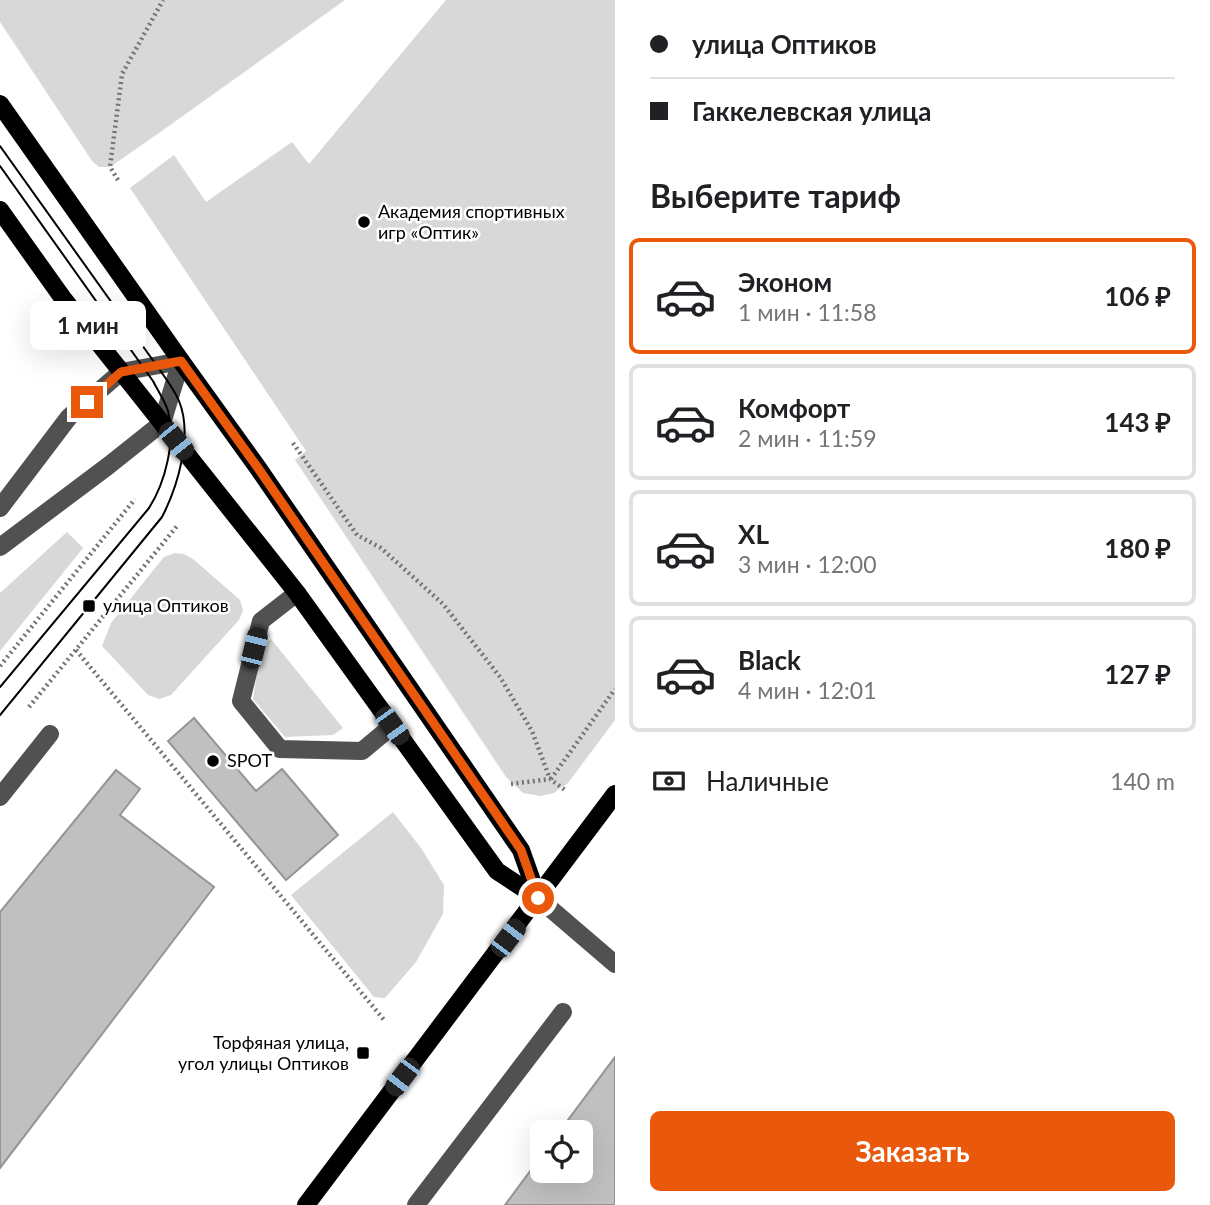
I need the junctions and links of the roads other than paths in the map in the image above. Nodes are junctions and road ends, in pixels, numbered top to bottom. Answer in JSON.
{"nodes":[{"id":1,"x":0,"y":104,"type":"edge"},
{"id":2,"x":0,"y":210,"type":"edge"},
{"id":3,"x":181,"y":361,"type":"junction"},
{"id":4,"x":121,"y":372,"type":"junction"},
{"id":5,"x":162,"y":423,"type":"junction"},
{"id":6,"x":0,"y":508,"type":"edge"},
{"id":7,"x":0,"y":547,"type":"edge"},
{"id":8,"x":298,"y":593,"type":"junction"},
{"id":9,"x":392,"y":726,"type":"junction"},
{"id":10,"x":50,"y":734,"type":"dead end"},
{"id":11,"x":615,"y":794,"type":"edge"},
{"id":12,"x":0,"y":797,"type":"edge"},
{"id":13,"x":538,"y":898,"type":"junction"},
{"id":14,"x":615,"y":964,"type":"edge"},
{"id":15,"x":563,"y":1012,"type":"dead end"},
{"id":16,"x":306,"y":1205,"type":"edge"},
{"id":17,"x":416,"y":1205,"type":"edge"}],
"edges":[{"from":1,"to":3,"type":"main road"},
{"from":2,"to":4,"type":"main road"},
{"from":3,"to":4,"type":"street"},
{"from":3,"to":5,"type":"street"},
{"from":3,"to":13,"type":"main road"},
{"from":4,"to":5,"type":"main road"},
{"from":4,"to":6,"type":"street"},
{"from":5,"to":7,"type":"street"},
{"from":5,"to":8,"type":"main road"},
{"from":8,"to":9,"type":"main road"},
{"from":8,"to":9,"type":"street"},
{"from":9,"to":13,"type":"main road"},
{"from":10,"to":12,"type":"street"},
{"from":11,"to":13,"type":"main road"},
{"from":13,"to":14,"type":"street"},
{"from":13,"to":16,"type":"main road"},
{"from":15,"to":17,"type":"street"}]}
